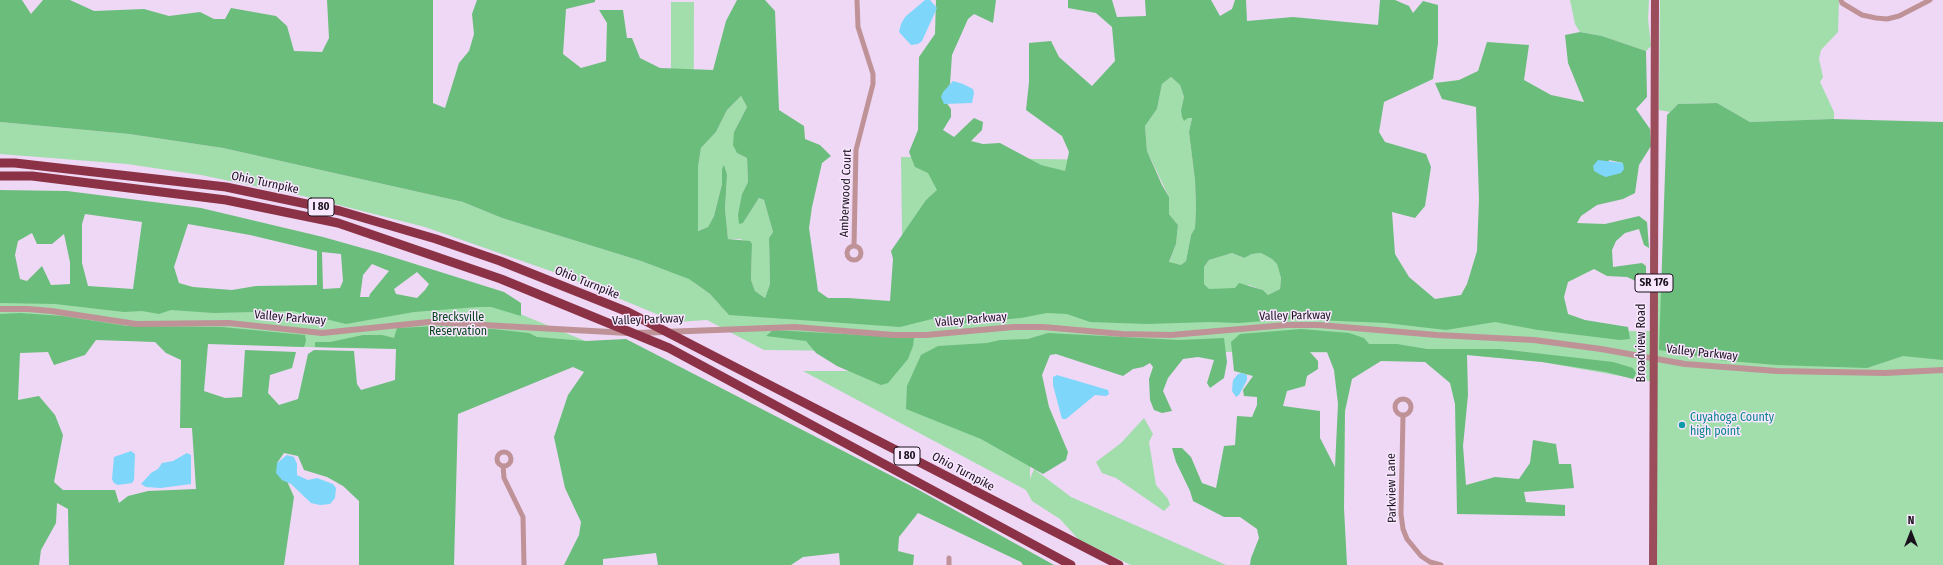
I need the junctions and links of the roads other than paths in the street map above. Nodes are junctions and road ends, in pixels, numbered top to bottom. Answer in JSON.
{"nodes":[{"id":1,"x":857,"y":0,"type":"edge"},
{"id":2,"x":1655,"y":0,"type":"edge"},
{"id":3,"x":1930,"y":0,"type":"edge"},
{"id":4,"x":1842,"y":2,"type":"edge"},
{"id":5,"x":0,"y":163,"type":"edge"},
{"id":6,"x":0,"y":176,"type":"edge"},
{"id":7,"x":854,"y":246,"type":"dead end"},
{"id":8,"x":0,"y":309,"type":"edge"},
{"id":9,"x":1654,"y":358,"type":"junction"},
{"id":10,"x":1943,"y":370,"type":"edge"},
{"id":11,"x":1403,"y":415,"type":"dead end"},
{"id":12,"x":503,"y":466,"type":"dead end"},
{"id":13,"x":949,"y":558,"type":"dead end"},
{"id":14,"x":524,"y":565,"type":"edge"},
{"id":15,"x":949,"y":565,"type":"edge"},
{"id":16,"x":1071,"y":565,"type":"edge"},
{"id":17,"x":1119,"y":565,"type":"edge"},
{"id":18,"x":1441,"y":565,"type":"edge"},
{"id":19,"x":1653,"y":565,"type":"edge"}],
"edges":[{"from":1,"to":7,"type":"street","name":"Amberwood Court"},
{"from":2,"to":9,"type":"main road","name":"Broadview Road","number":"SR 176"},
{"from":3,"to":4,"type":"street"},
{"from":5,"to":17,"type":"highway","name":"Ohio Turnpike","number":"I 80"},
{"from":6,"to":16,"type":"highway","name":"Ohio Turnpike","number":"I 80"},
{"from":8,"to":9,"type":"street","name":"Valley Parkway"},
{"from":9,"to":10,"type":"street","name":"Valley Parkway"},
{"from":9,"to":19,"type":"main road","name":"Broadview Road","number":"SR 176"},
{"from":11,"to":18,"type":"street","name":"Parkview Lane"},
{"from":12,"to":14,"type":"street"},
{"from":13,"to":15,"type":"street"}]}
